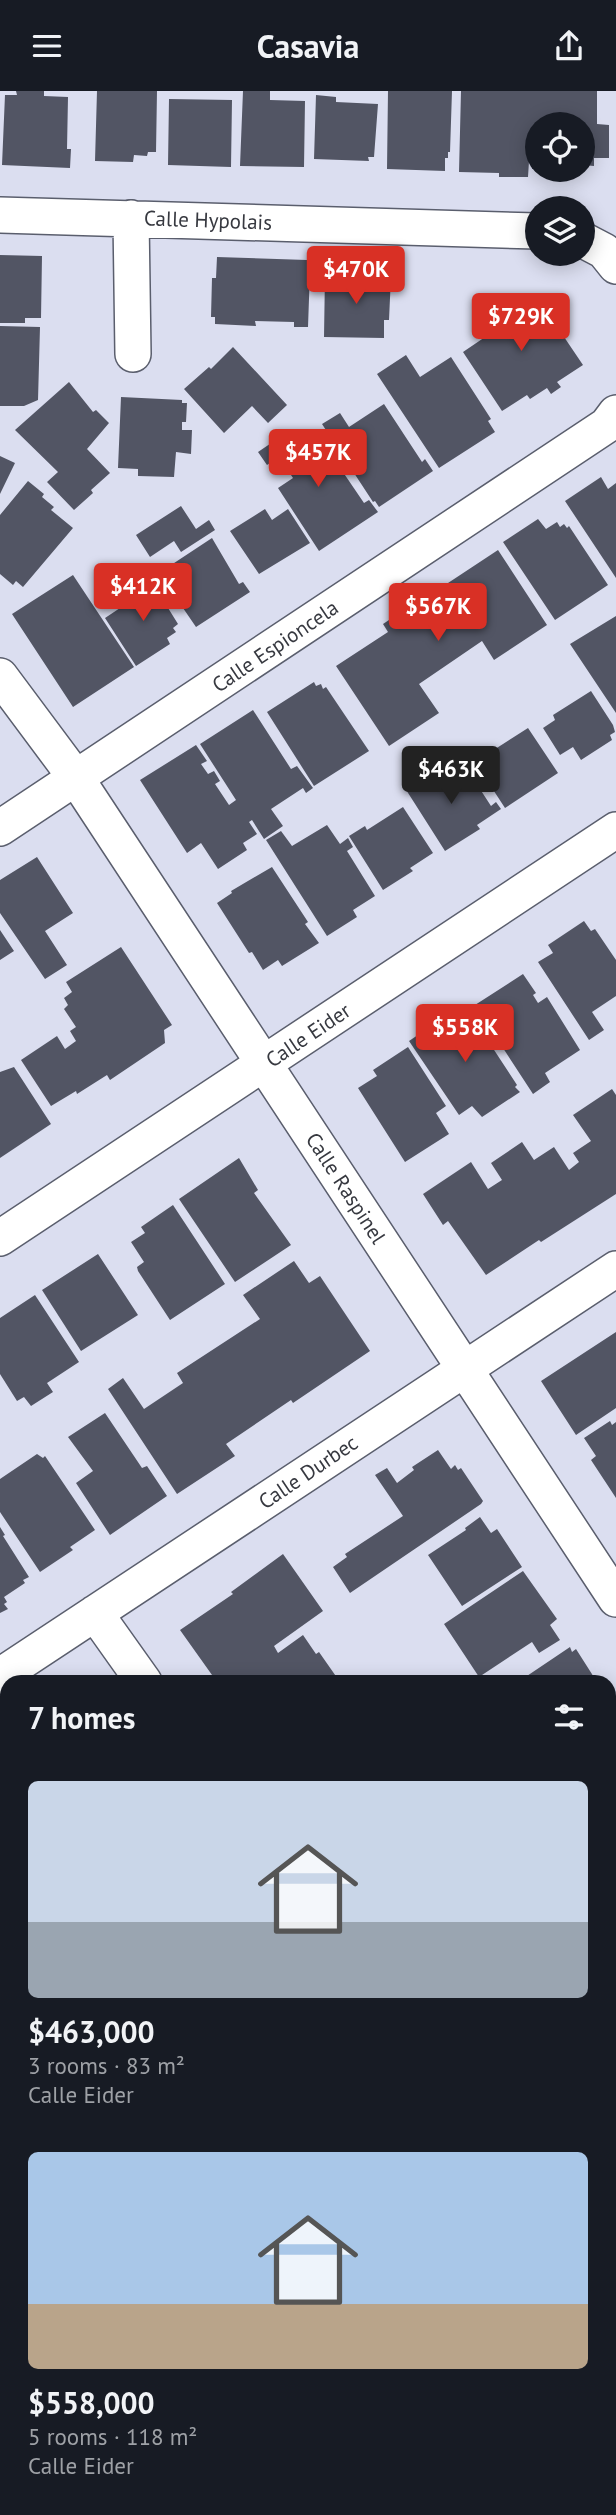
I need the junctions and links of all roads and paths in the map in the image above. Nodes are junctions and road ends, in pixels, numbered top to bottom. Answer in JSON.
{"nodes":[{"id":1,"x":0,"y":215,"type":"edge"},
{"id":2,"x":131,"y":218,"type":"junction"},
{"id":3,"x":525,"y":231,"type":"edge"},
{"id":4,"x":595,"y":246,"type":"edge"},
{"id":5,"x":616,"y":265,"type":"edge"},
{"id":6,"x":132,"y":354,"type":"dead end"},
{"id":7,"x":616,"y":412,"type":"edge"},
{"id":8,"x":0,"y":676,"type":"edge"},
{"id":9,"x":76,"y":778,"type":"junction"},
{"id":10,"x":0,"y":828,"type":"edge"},
{"id":11,"x":616,"y":830,"type":"edge"},
{"id":12,"x":265,"y":1063,"type":"junction"},
{"id":13,"x":0,"y":1238,"type":"edge"},
{"id":14,"x":616,"y":1269,"type":"edge"},
{"id":15,"x":464,"y":1368,"type":"junction"},
{"id":16,"x":616,"y":1599,"type":"edge"},
{"id":17,"x":95,"y":1613,"type":"junction"},
{"id":18,"x":2,"y":1675,"type":"edge"},
{"id":19,"x":139,"y":1675,"type":"edge"}],
"edges":[{"from":1,"to":2,"type":"street","name":"Calle Hypolais"},
{"from":2,"to":3,"type":"street","name":"Calle Hypolais"},
{"from":2,"to":6,"type":"street","name":"Calle Hypolais"},
{"from":4,"to":5,"type":"street"},
{"from":7,"to":9,"type":"street","name":"Calle Espioncela"},
{"from":8,"to":9,"type":"street","name":"Calle Raspinel"},
{"from":9,"to":10,"type":"street","name":"Calle Espioncela"},
{"from":9,"to":12,"type":"street","name":"Calle Raspinel"},
{"from":11,"to":12,"type":"street","name":"Calle Eider"},
{"from":12,"to":13,"type":"street","name":"Calle Eider"},
{"from":12,"to":15,"type":"street","name":"Calle Raspinel"},
{"from":14,"to":15,"type":"street","name":"Calle Durbec"},
{"from":15,"to":16,"type":"street","name":"Calle Raspinel"},
{"from":15,"to":17,"type":"street","name":"Calle Durbec"},
{"from":17,"to":18,"type":"street","name":"Calle Durbec"},
{"from":17,"to":19,"type":"street"}]}
